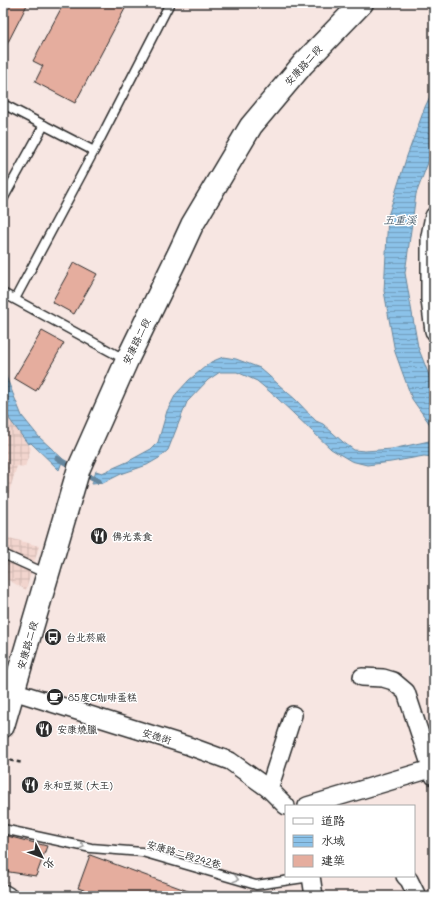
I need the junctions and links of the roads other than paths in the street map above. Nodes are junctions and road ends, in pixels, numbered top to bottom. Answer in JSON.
{"nodes":[{"id":1,"x":170,"y":3,"type":"edge"},
{"id":2,"x":362,"y":3,"type":"edge"},
{"id":3,"x":3,"y":104,"type":"edge"},
{"id":4,"x":44,"y":125,"type":"junction"},
{"id":5,"x":94,"y":151,"type":"junction"},
{"id":6,"x":3,"y":199,"type":"edge"},
{"id":7,"x":434,"y":216,"type":"edge"},
{"id":8,"x":3,"y":292,"type":"edge"},
{"id":9,"x":15,"y":299,"type":"junction"},
{"id":10,"x":434,"y":331,"type":"edge"},
{"id":11,"x":127,"y":360,"type":"junction"},
{"id":12,"x":3,"y":554,"type":"edge"},
{"id":13,"x":48,"y":574,"type":"junction"},
{"id":14,"x":362,"y":678,"type":"dead end"},
{"id":15,"x":14,"y":691,"type":"junction"},
{"id":16,"x":294,"y":715,"type":"dead end"},
{"id":17,"x":3,"y":726,"type":"edge"},
{"id":18,"x":433,"y":771,"type":"edge"},
{"id":19,"x":269,"y":789,"type":"junction"},
{"id":20,"x":285,"y":805,"type":"edge"},
{"id":21,"x":311,"y":805,"type":"edge"},
{"id":22,"x":3,"y":829,"type":"edge"},
{"id":23,"x":305,"y":877,"type":"edge"},
{"id":24,"x":311,"y":877,"type":"edge"},
{"id":25,"x":406,"y":877,"type":"edge"},
{"id":26,"x":3,"y":894,"type":"edge"},
{"id":27,"x":8,"y":896,"type":"edge"},
{"id":28,"x":314,"y":896,"type":"edge"},
{"id":29,"x":416,"y":896,"type":"edge"}],
"edges":[{"from":1,"to":5,"type":"lane"},
{"from":2,"to":11,"type":"main road","name":"安康路二段"},
{"from":3,"to":4,"type":"lane"},
{"from":4,"to":5,"type":"lane"},
{"from":4,"to":6,"type":"lane"},
{"from":5,"to":9,"type":"lane"},
{"from":7,"to":10,"type":"street"},
{"from":8,"to":9,"type":"lane"},
{"from":9,"to":11,"type":"lane"},
{"from":11,"to":13,"type":"main road","name":"安康路二段"},
{"from":12,"to":13,"type":"lane"},
{"from":13,"to":15,"type":"main road","name":"安康路二段"},
{"from":14,"to":18,"type":"street"},
{"from":15,"to":17,"type":"main road","name":"安康路二段"},
{"from":15,"to":19,"type":"street","name":"安德街"},
{"from":16,"to":19,"type":"street"},
{"from":18,"to":21,"type":"street"},
{"from":19,"to":20,"type":"street","name":"安德街"},
{"from":22,"to":23,"type":"lane","name":"安康路二段242巷","one_way":true},
{"from":24,"to":28,"type":"street"},
{"from":25,"to":29,"type":"street"},
{"from":26,"to":27,"type":"street"}]}
